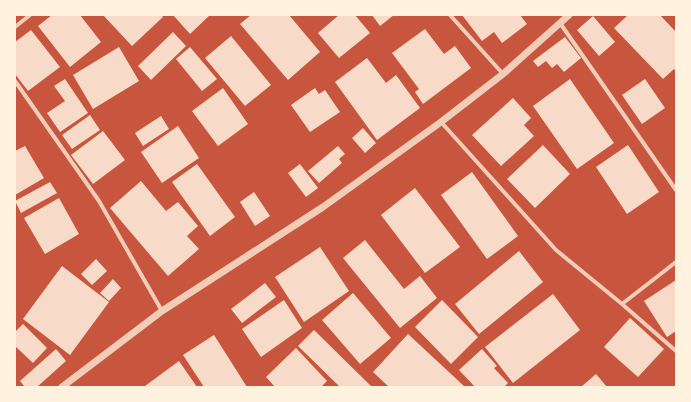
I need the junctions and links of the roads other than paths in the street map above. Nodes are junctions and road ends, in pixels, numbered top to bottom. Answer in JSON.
{"nodes":[{"id":1,"x":30,"y":15,"type":"edge"},
{"id":2,"x":450,"y":15,"type":"edge"},
{"id":3,"x":569,"y":15,"type":"edge"},
{"id":4,"x":560,"y":23,"type":"junction"},
{"id":5,"x":15,"y":27,"type":"edge"},
{"id":6,"x":503,"y":74,"type":"junction"},
{"id":7,"x":15,"y":81,"type":"edge"},
{"id":8,"x":440,"y":122,"type":"junction"},
{"id":9,"x":676,"y":190,"type":"edge"},
{"id":10,"x":676,"y":262,"type":"edge"},
{"id":11,"x":622,"y":304,"type":"junction"},
{"id":12,"x":162,"y":310,"type":"junction"},
{"id":13,"x":676,"y":351,"type":"edge"},
{"id":14,"x":62,"y":387,"type":"edge"}],
"edges":[{"from":1,"to":5,"type":"street"},
{"from":2,"to":6,"type":"street"},
{"from":3,"to":4,"type":"street"},
{"from":4,"to":6,"type":"street"},
{"from":4,"to":9,"type":"street"},
{"from":6,"to":8,"type":"street"},
{"from":7,"to":12,"type":"street"},
{"from":8,"to":11,"type":"street"},
{"from":8,"to":12,"type":"street"},
{"from":10,"to":11,"type":"street"},
{"from":11,"to":13,"type":"street"},
{"from":12,"to":14,"type":"street"}]}
